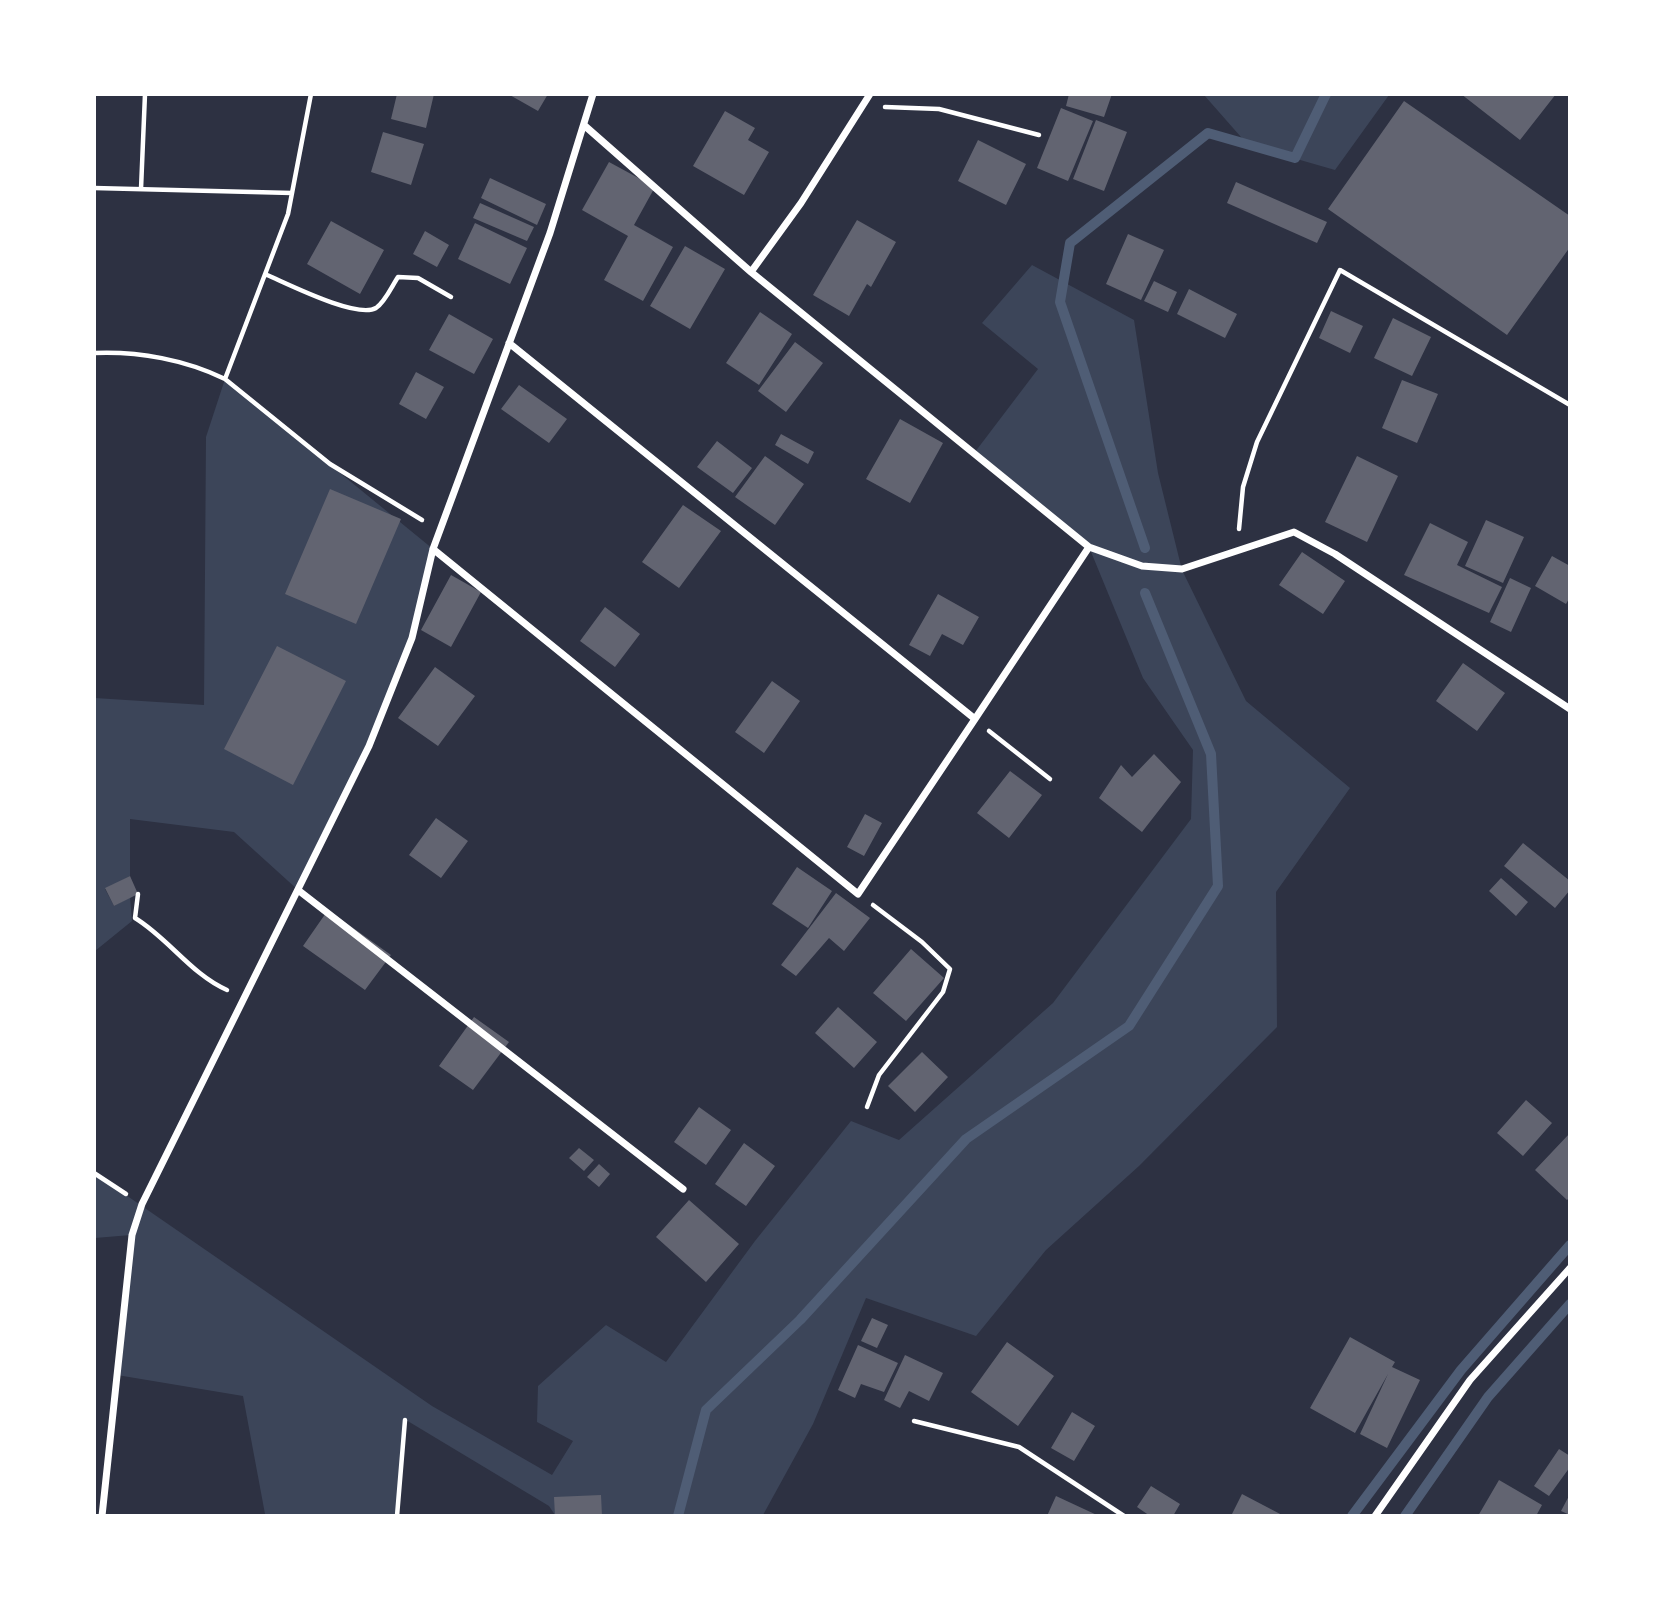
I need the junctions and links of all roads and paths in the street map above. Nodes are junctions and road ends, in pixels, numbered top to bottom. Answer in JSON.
{"nodes":[{"id":1,"x":145,"y":94,"type":"edge"},
{"id":2,"x":311,"y":94,"type":"edge"},
{"id":3,"x":593,"y":94,"type":"edge"},
{"id":4,"x":870,"y":94,"type":"edge"},
{"id":5,"x":863,"y":106,"type":"junction"},
{"id":6,"x":585,"y":126,"type":"junction"},
{"id":7,"x":1039,"y":135,"type":"dead end"},
{"id":8,"x":94,"y":188,"type":"edge"},
{"id":9,"x":141,"y":189,"type":"junction"},
{"id":10,"x":292,"y":193,"type":"junction"},
{"id":11,"x":751,"y":272,"type":"junction"},
{"id":12,"x":267,"y":275,"type":"junction"},
{"id":13,"x":451,"y":297,"type":"dead end"},
{"id":14,"x":509,"y":343,"type":"junction"},
{"id":15,"x":94,"y":353,"type":"edge"},
{"id":16,"x":225,"y":379,"type":"junction"},
{"id":17,"x":1570,"y":405,"type":"edge"},
{"id":18,"x":440,"y":531,"type":"junction"},
{"id":19,"x":1089,"y":547,"type":"junction"},
{"id":20,"x":433,"y":549,"type":"junction"},
{"id":21,"x":1237,"y":551,"type":"junction"},
{"id":22,"x":1570,"y":709,"type":"edge"},
{"id":23,"x":975,"y":719,"type":"junction"},
{"id":24,"x":1050,"y":779,"type":"dead end"},
{"id":25,"x":298,"y":890,"type":"junction"},
{"id":26,"x":138,"y":894,"type":"dead end"},
{"id":27,"x":858,"y":894,"type":"junction"},
{"id":28,"x":246,"y":994,"type":"junction"},
{"id":29,"x":867,"y":1107,"type":"dead end"},
{"id":30,"x":94,"y":1173,"type":"edge"},
{"id":31,"x":684,"y":1189,"type":"dead end"},
{"id":32,"x":142,"y":1204,"type":"junction"},
{"id":33,"x":1570,"y":1268,"type":"edge"},
{"id":34,"x":405,"y":1420,"type":"dead end"},
{"id":35,"x":914,"y":1421,"type":"dead end"},
{"id":36,"x":102,"y":1516,"type":"edge"},
{"id":37,"x":397,"y":1516,"type":"edge"},
{"id":38,"x":1124,"y":1516,"type":"edge"},
{"id":39,"x":1375,"y":1516,"type":"edge"}],
"edges":[{"from":1,"to":9,"type":"path"},
{"from":2,"to":10,"type":"path"},
{"from":3,"to":6,"type":"street"},
{"from":4,"to":5,"type":"street"},
{"from":5,"to":7,"type":"path"},
{"from":5,"to":11,"type":"street"},
{"from":6,"to":11,"type":"street"},
{"from":6,"to":14,"type":"street"},
{"from":8,"to":9,"type":"path"},
{"from":9,"to":10,"type":"path"},
{"from":10,"to":12,"type":"path"},
{"from":11,"to":19,"type":"street"},
{"from":12,"to":13,"type":"path"},
{"from":12,"to":16,"type":"path"},
{"from":14,"to":18,"type":"street"},
{"from":14,"to":23,"type":"street"},
{"from":15,"to":16,"type":"path"},
{"from":16,"to":18,"type":"path"},
{"from":17,"to":21,"type":"path"},
{"from":18,"to":20,"type":"street"},
{"from":19,"to":21,"type":"street"},
{"from":19,"to":23,"type":"street"},
{"from":20,"to":25,"type":"street"},
{"from":20,"to":27,"type":"street"},
{"from":21,"to":22,"type":"street"},
{"from":23,"to":24,"type":"path"},
{"from":23,"to":27,"type":"street"},
{"from":25,"to":28,"type":"street"},
{"from":25,"to":31,"type":"street"},
{"from":26,"to":28,"type":"path"},
{"from":27,"to":29,"type":"path"},
{"from":28,"to":32,"type":"street"},
{"from":30,"to":32,"type":"path"},
{"from":32,"to":36,"type":"street"},
{"from":33,"to":39,"type":"street"},
{"from":34,"to":37,"type":"path"},
{"from":35,"to":38,"type":"path"}]}
